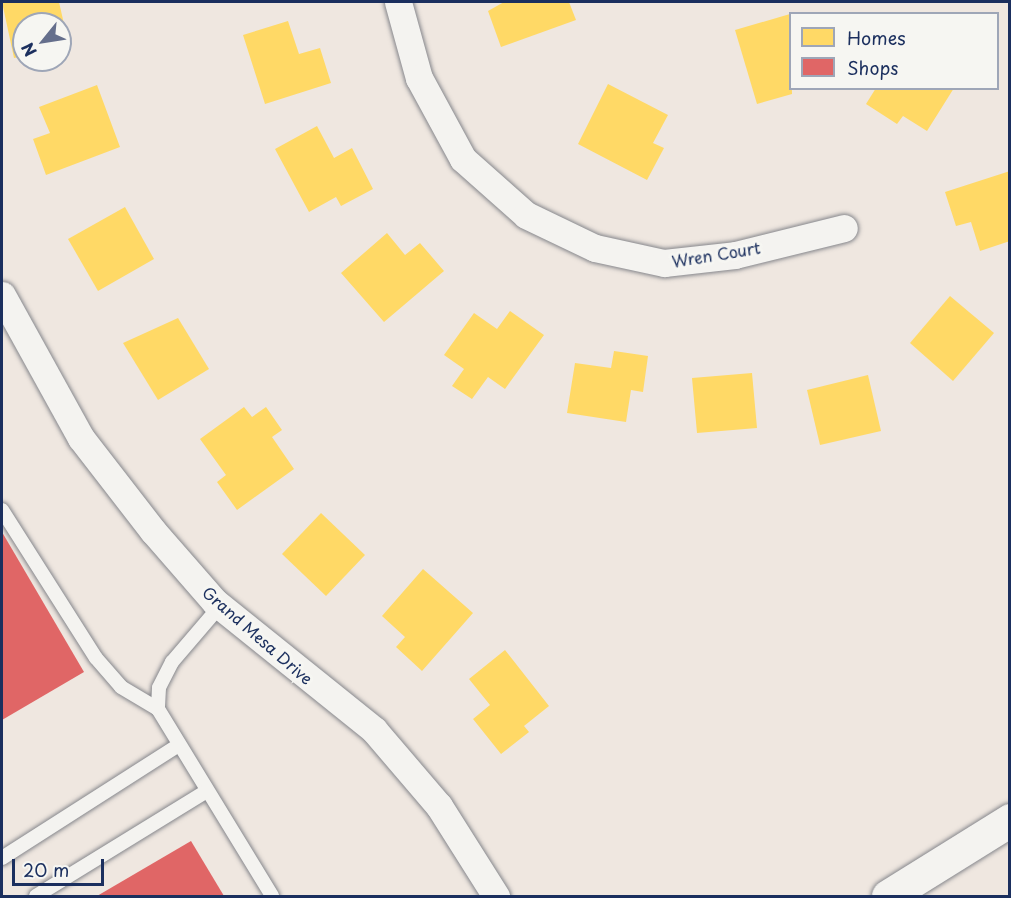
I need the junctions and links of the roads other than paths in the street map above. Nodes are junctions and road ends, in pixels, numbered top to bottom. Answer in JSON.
{"nodes":[{"id":1,"x":398,"y":2,"type":"edge"},
{"id":2,"x":844,"y":228,"type":"dead end"},
{"id":3,"x":2,"y":295,"type":"edge"},
{"id":4,"x":2,"y":510,"type":"edge"},
{"id":5,"x":220,"y":606,"type":"junction"},
{"id":6,"x":158,"y":709,"type":"junction"},
{"id":7,"x":179,"y":745,"type":"junction"},
{"id":8,"x":207,"y":791,"type":"junction"},
{"id":9,"x":1010,"y":820,"type":"edge"},
{"id":10,"x":2,"y":858,"type":"edge"},
{"id":11,"x":36,"y":897,"type":"edge"},
{"id":12,"x":272,"y":897,"type":"edge"},
{"id":13,"x":496,"y":897,"type":"edge"},
{"id":14,"x":888,"y":897,"type":"edge"}],
"edges":[{"from":1,"to":2,"type":"street","name":"Wren Court"},
{"from":3,"to":5,"type":"street","name":"Grand Mesa Drive"},
{"from":4,"to":6,"type":"lane"},
{"from":5,"to":6,"type":"lane"},
{"from":5,"to":13,"type":"street","name":"Grand Mesa Drive"},
{"from":6,"to":7,"type":"lane"},
{"from":7,"to":8,"type":"lane"},
{"from":7,"to":10,"type":"lane"},
{"from":8,"to":11,"type":"lane"},
{"from":8,"to":12,"type":"lane"},
{"from":9,"to":14,"type":"street"}]}
